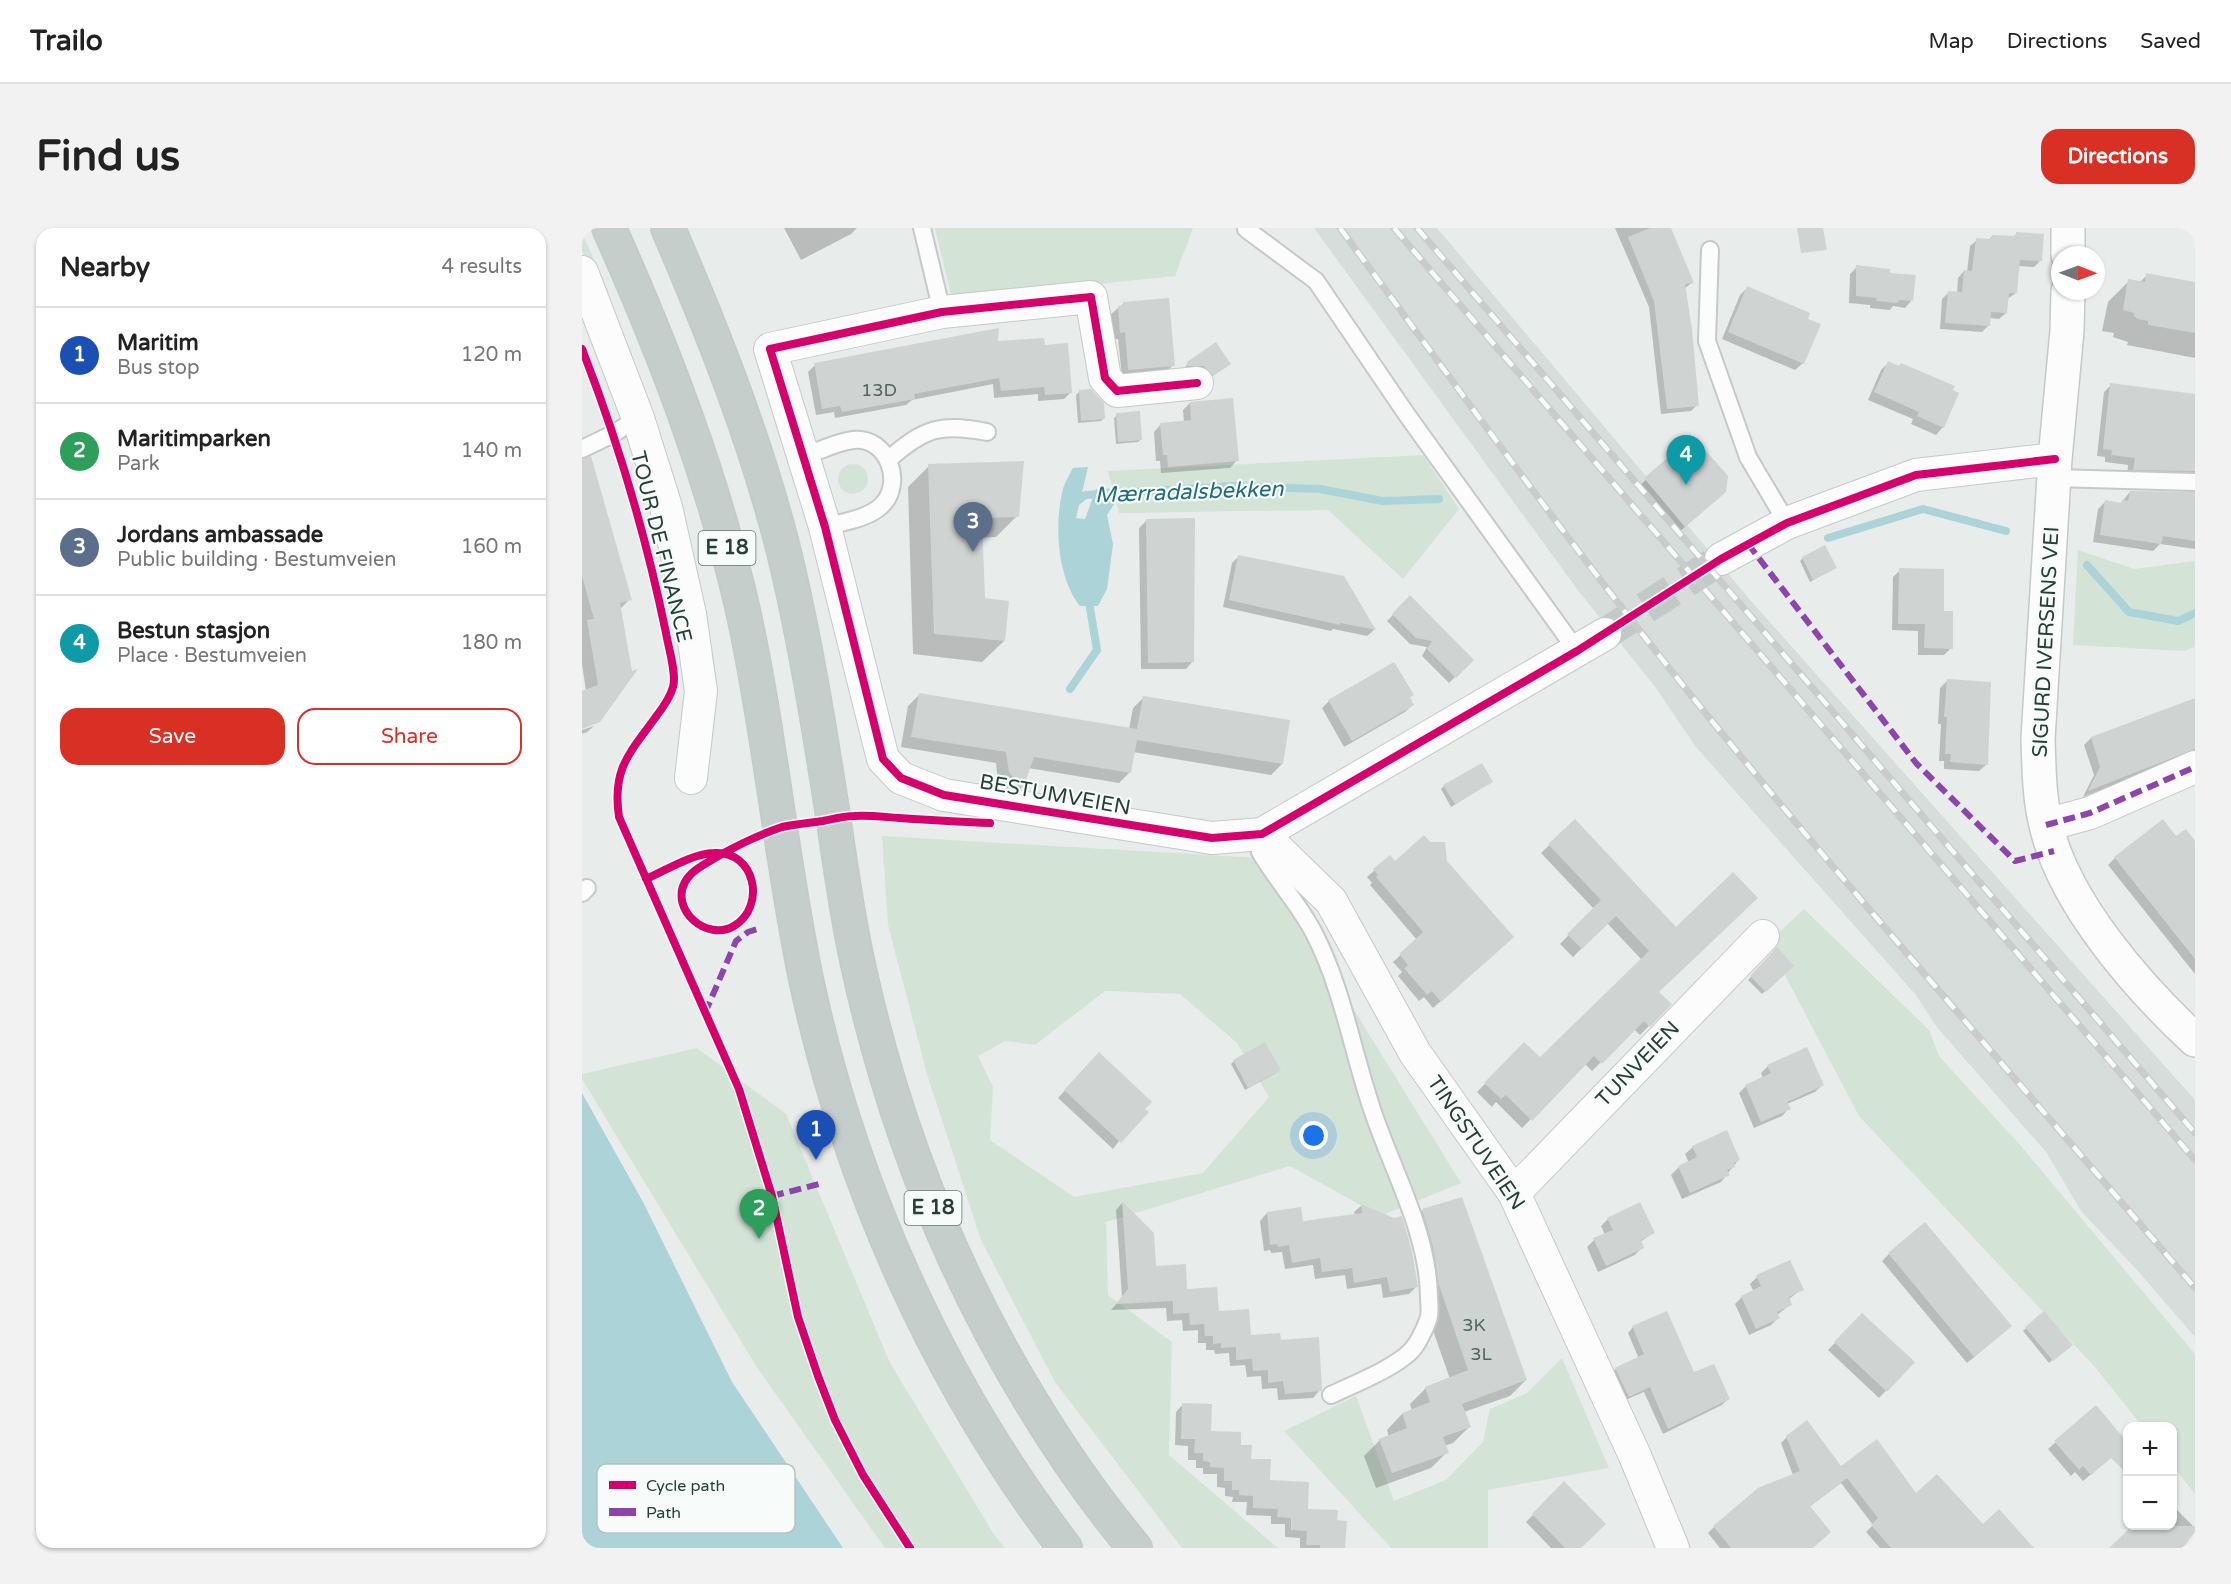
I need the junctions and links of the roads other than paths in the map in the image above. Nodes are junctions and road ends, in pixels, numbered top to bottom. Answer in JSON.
{"nodes":[{"id":1,"x":609,"y":228,"type":"edge"},
{"id":2,"x":668,"y":228,"type":"edge"},
{"id":3,"x":684,"y":228,"type":"edge"},
{"id":4,"x":922,"y":228,"type":"edge"},
{"id":5,"x":2068,"y":228,"type":"edge"},
{"id":6,"x":1246,"y":229,"type":"edge"},
{"id":7,"x":2068,"y":246,"type":"edge"},
{"id":8,"x":1710,"y":250,"type":"dead end"},
{"id":9,"x":686,"y":269,"type":"junction"},
{"id":10,"x":582,"y":272,"type":"edge"},
{"id":11,"x":2068,"y":300,"type":"edge"},
{"id":12,"x":942,"y":312,"type":"junction"},
{"id":13,"x":1197,"y":383,"type":"dead end"},
{"id":14,"x":638,"y":418,"type":"junction"},
{"id":15,"x":987,"y":432,"type":"dead end"},
{"id":16,"x":582,"y":449,"type":"edge"},
{"id":17,"x":804,"y":456,"type":"junction"},
{"id":18,"x":888,"y":460,"type":"junction"},
{"id":19,"x":2055,"y":468,"type":"junction"},
{"id":20,"x":2195,"y":482,"type":"edge"},
{"id":21,"x":1787,"y":523,"type":"junction"},
{"id":22,"x":825,"y":528,"type":"junction"},
{"id":23,"x":1721,"y":559,"type":"tunnel mouth"},
{"id":24,"x":1605,"y":634,"type":"tunnel mouth"},
{"id":25,"x":1577,"y":651,"type":"junction"},
{"id":26,"x":2195,"y":767,"type":"edge"},
{"id":27,"x":691,"y":778,"type":"dead end"},
{"id":28,"x":2046,"y":825,"type":"junction"},
{"id":29,"x":1262,"y":834,"type":"junction"},
{"id":30,"x":1763,"y":936,"type":"dead end"},
{"id":31,"x":2195,"y":1040,"type":"edge"},
{"id":32,"x":1514,"y":1192,"type":"junction"},
{"id":33,"x":1331,"y":1395,"type":"dead end"},
{"id":34,"x":1065,"y":1548,"type":"edge"},
{"id":35,"x":1135,"y":1548,"type":"edge"},
{"id":36,"x":1673,"y":1548,"type":"edge"}],
"edges":[{"from":1,"to":34,"type":"highway","number":"E 18"},
{"from":2,"to":9,"type":"highway","number":"E 18"},
{"from":3,"to":9,"type":"lane"},
{"from":4,"to":12,"type":"lane"},
{"from":5,"to":7,"type":"street"},
{"from":6,"to":25,"type":"lane"},
{"from":8,"to":21,"type":"lane"},
{"from":9,"to":35,"type":"highway","number":"E 18"},
{"from":10,"to":14,"type":"street"},
{"from":11,"to":19,"type":"street"},
{"from":12,"to":13,"type":"street"},
{"from":12,"to":17,"type":"street","name":"BESTUMVEIEN"},
{"from":14,"to":16,"type":"lane"},
{"from":14,"to":27,"type":"street"},
{"from":15,"to":18,"type":"lane"},
{"from":17,"to":18,"type":"lane"},
{"from":17,"to":22,"type":"street","name":"BESTUMVEIEN"},
{"from":18,"to":22,"type":"lane"},
{"from":19,"to":20,"type":"lane"},
{"from":19,"to":21,"type":"street"},
{"from":19,"to":28,"type":"street","name":"SIGURD IVERSENS VEI"},
{"from":21,"to":23,"type":"street"},
{"from":22,"to":29,"type":"street","name":"BESTUMVEIEN"},
{"from":24,"to":25,"type":"street","name":"BESTUMVEIEN"},
{"from":25,"to":29,"type":"street","name":"BESTUMVEIEN"},
{"from":26,"to":28,"type":"street"},
{"from":28,"to":31,"type":"street","name":"SIGURD IVERSENS VEI"},
{"from":29,"to":32,"type":"street","name":"TINGSTUVEIEN"},
{"from":29,"to":33,"type":"lane"},
{"from":30,"to":32,"type":"street","name":"TUNVEIEN"},
{"from":32,"to":36,"type":"street","name":"TINGSTUVEIEN"}]}
